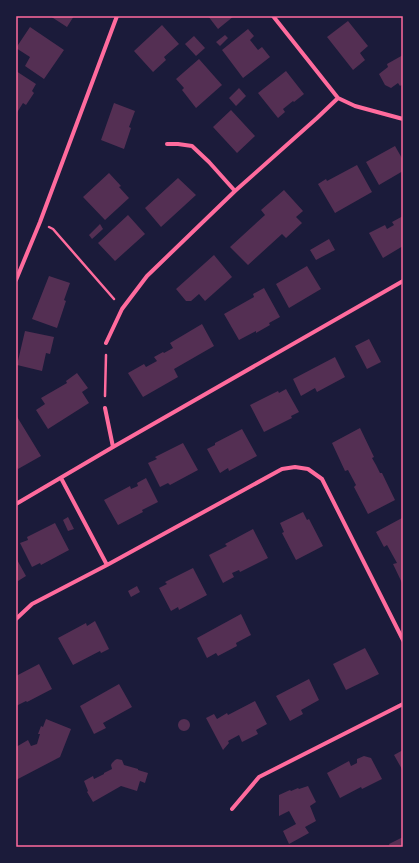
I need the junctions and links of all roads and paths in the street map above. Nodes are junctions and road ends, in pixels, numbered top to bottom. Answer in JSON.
{"nodes":[{"id":1,"x":117,"y":16,"type":"edge"},
{"id":2,"x":273,"y":16,"type":"edge"},
{"id":3,"x":338,"y":98,"type":"junction"},
{"id":4,"x":403,"y":119,"type":"edge"},
{"id":5,"x":167,"y":144,"type":"dead end"},
{"id":6,"x":235,"y":191,"type":"junction"},
{"id":7,"x":40,"y":222,"type":"junction"},
{"id":8,"x":16,"y":280,"type":"edge"},
{"id":9,"x":403,"y":281,"type":"edge"},
{"id":10,"x":122,"y":309,"type":"junction"},
{"id":11,"x":106,"y":343,"type":"joint"},
{"id":12,"x":105,"y":408,"type":"joint"},
{"id":13,"x":113,"y":447,"type":"junction"},
{"id":14,"x":60,"y":478,"type":"junction"},
{"id":15,"x":16,"y":504,"type":"edge"},
{"id":16,"x":107,"y":565,"type":"junction"},
{"id":17,"x":16,"y":619,"type":"edge"},
{"id":18,"x":403,"y":640,"type":"edge"},
{"id":19,"x":403,"y":704,"type":"edge"},
{"id":20,"x":232,"y":809,"type":"dead end"}],
"edges":[{"from":1,"to":7,"type":"street"},
{"from":2,"to":3,"type":"street"},
{"from":3,"to":4,"type":"street"},
{"from":3,"to":6,"type":"street"},
{"from":5,"to":6,"type":"street"},
{"from":6,"to":10,"type":"street"},
{"from":7,"to":8,"type":"street"},
{"from":7,"to":10,"type":"path"},
{"from":9,"to":13,"type":"street"},
{"from":10,"to":11,"type":"street"},
{"from":11,"to":12,"type":"path"},
{"from":12,"to":13,"type":"street"},
{"from":13,"to":14,"type":"street"},
{"from":14,"to":15,"type":"street"},
{"from":14,"to":16,"type":"street"},
{"from":16,"to":17,"type":"street"},
{"from":16,"to":18,"type":"street"},
{"from":19,"to":20,"type":"street"}]}
